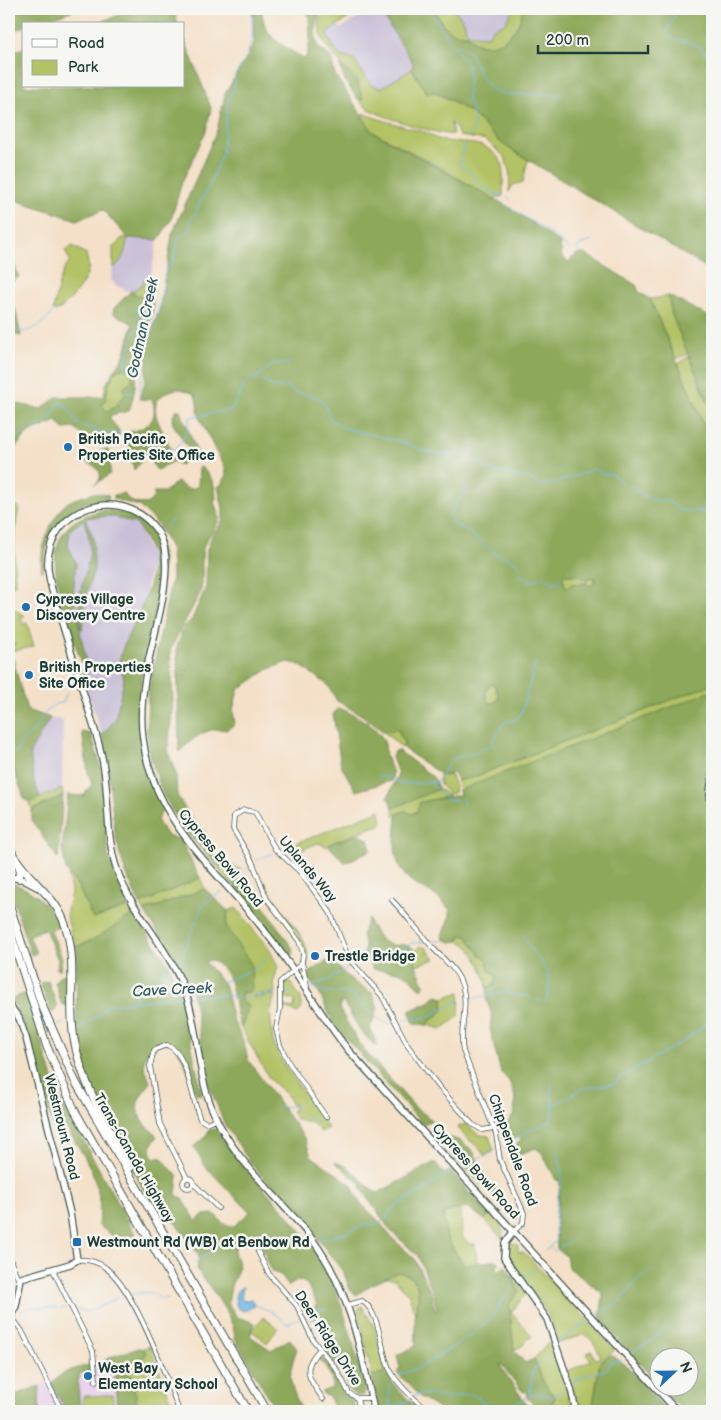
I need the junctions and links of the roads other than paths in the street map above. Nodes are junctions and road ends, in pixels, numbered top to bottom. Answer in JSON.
{"nodes":[{"id":1,"x":712,"y":776,"type":"edge"},
{"id":2,"x":712,"y":817,"type":"edge"},
{"id":3,"x":9,"y":846,"type":"edge"},
{"id":4,"x":16,"y":859,"type":"junction"},
{"id":5,"x":13,"y":878,"type":"edge"},
{"id":6,"x":44,"y":892,"type":"junction"},
{"id":7,"x":392,"y":900,"type":"dead end"},
{"id":8,"x":9,"y":904,"type":"edge"},
{"id":9,"x":9,"y":928,"type":"edge"},
{"id":10,"x":9,"y":935,"type":"edge"},
{"id":11,"x":20,"y":963,"type":"junction"},
{"id":12,"x":302,"y":963,"type":"junction"},
{"id":13,"x":292,"y":970,"type":"junction"},
{"id":14,"x":308,"y":994,"type":"junction"},
{"id":15,"x":9,"y":1005,"type":"edge"},
{"id":16,"x":326,"y":1117,"type":"dead end"},
{"id":17,"x":216,"y":1119,"type":"junction"},
{"id":18,"x":494,"y":1128,"type":"junction"},
{"id":19,"x":187,"y":1178,"type":"junction"},
{"id":20,"x":193,"y":1183,"type":"junction"},
{"id":21,"x":218,"y":1208,"type":"dead end"},
{"id":22,"x":150,"y":1212,"type":"junction"},
{"id":23,"x":514,"y":1231,"type":"junction"},
{"id":24,"x":258,"y":1252,"type":"dead end"},
{"id":25,"x":9,"y":1258,"type":"edge"},
{"id":26,"x":77,"y":1260,"type":"junction"},
{"id":27,"x":53,"y":1270,"type":"junction"},
{"id":28,"x":19,"y":1281,"type":"junction"},
{"id":29,"x":348,"y":1305,"type":"junction"},
{"id":30,"x":10,"y":1318,"type":"edge"},
{"id":31,"x":320,"y":1349,"type":"junction"},
{"id":32,"x":96,"y":1381,"type":"dead end"},
{"id":33,"x":357,"y":1398,"type":"junction"},
{"id":34,"x":371,"y":1398,"type":"junction"},
{"id":35,"x":323,"y":1399,"type":"dead end"},
{"id":36,"x":59,"y":1405,"type":"junction"},
{"id":37,"x":60,"y":1411,"type":"edge"},
{"id":38,"x":66,"y":1411,"type":"edge"},
{"id":39,"x":179,"y":1411,"type":"edge"},
{"id":40,"x":248,"y":1411,"type":"edge"},
{"id":41,"x":267,"y":1411,"type":"edge"},
{"id":42,"x":360,"y":1411,"type":"edge"},
{"id":43,"x":374,"y":1411,"type":"edge"},
{"id":44,"x":429,"y":1411,"type":"edge"},
{"id":45,"x":576,"y":1411,"type":"edge"},
{"id":46,"x":677,"y":1411,"type":"edge"}],
"edges":[{"from":1,"to":2,"type":"street"},
{"from":3,"to":4,"type":"highway"},
{"from":4,"to":5,"type":"highway"},
{"from":4,"to":6,"type":"highway"},
{"from":5,"to":6,"type":"street"},
{"from":6,"to":22,"type":"highway"},
{"from":7,"to":18,"type":"street","name":"Chippendale Road"},
{"from":8,"to":22,"type":"highway","name":"Trans-Canada Highway"},
{"from":9,"to":11,"type":"highway","name":"Trans-Canada Highway"},
{"from":10,"to":11,"type":"highway"},
{"from":11,"to":40,"type":"highway","name":"Trans-Canada Highway"},
{"from":12,"to":13,"type":"street"},
{"from":12,"to":14,"type":"street"},
{"from":12,"to":18,"type":"street","name":"Uplands Way"},
{"from":13,"to":14,"type":"street","name":"Cypress Bowl Road"},
{"from":13,"to":16,"type":"street"},
{"from":13,"to":17,"type":"street","name":"Cypress Bowl Road"},
{"from":14,"to":23,"type":"street","name":"Cypress Bowl Road"},
{"from":15,"to":26,"type":"street","name":"Westmount Road"},
{"from":17,"to":19,"type":"street"},
{"from":17,"to":29,"type":"street","name":"Cypress Bowl Road"},
{"from":18,"to":23,"type":"street","name":"Chippendale Road"},
{"from":19,"to":20,"type":"street"},
{"from":19,"to":20,"type":"street"},
{"from":20,"to":21,"type":"street"},
{"from":22,"to":41,"type":"highway","name":"Trans-Canada Highway"},
{"from":23,"to":45,"type":"street","name":"Chippendale Road"},
{"from":23,"to":46,"type":"street","name":"Cypress Bowl Road"},
{"from":24,"to":31,"type":"street","name":"Deer Ridge Drive"},
{"from":25,"to":28,"type":"street"},
{"from":26,"to":27,"type":"street"},
{"from":26,"to":39,"type":"street"},
{"from":27,"to":28,"type":"street"},
{"from":27,"to":32,"type":"street"},
{"from":28,"to":30,"type":"street"},
{"from":29,"to":34,"type":"street","name":"Cypress Bowl Road"},
{"from":29,"to":44,"type":"street"},
{"from":30,"to":36,"type":"street"},
{"from":31,"to":33,"type":"street","name":"Deer Ridge Drive"},
{"from":31,"to":35,"type":"street"},
{"from":33,"to":34,"type":"street","name":"Deer Ridge Drive"},
{"from":33,"to":42,"type":"street"},
{"from":34,"to":43,"type":"street","name":"Cypress Bowl Road"},
{"from":36,"to":37,"type":"street"},
{"from":36,"to":38,"type":"street"}]}
